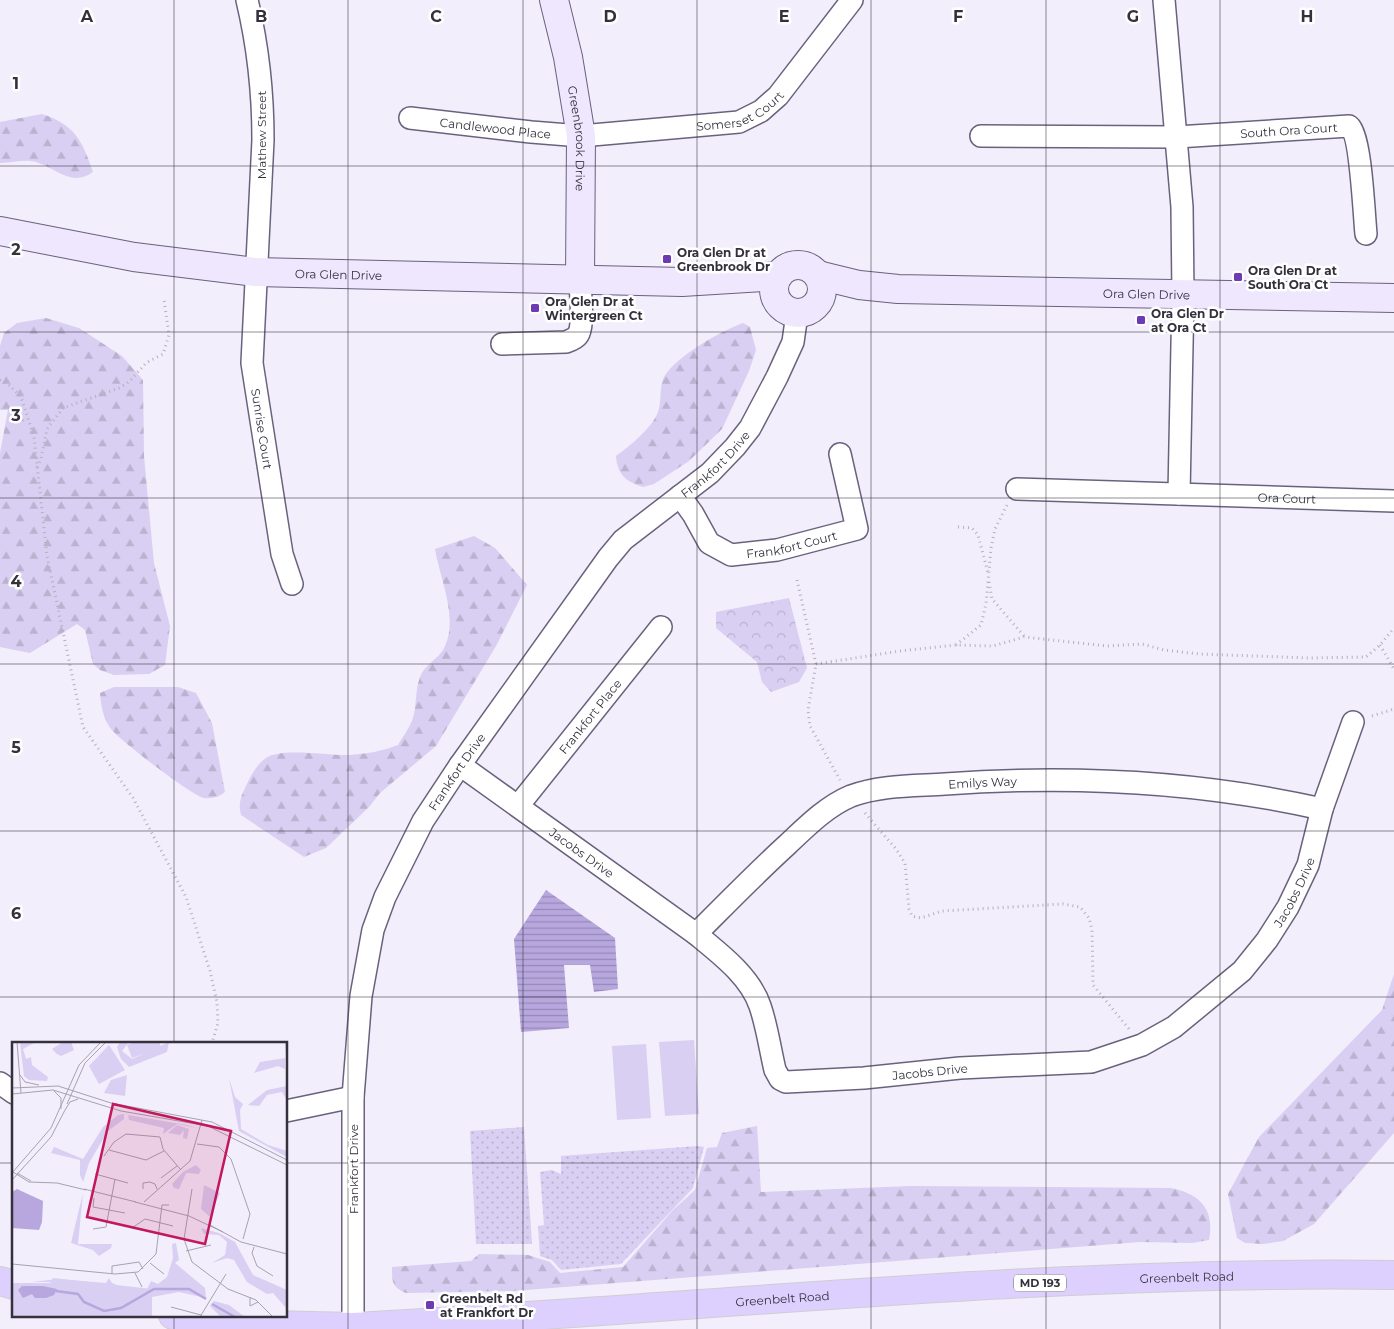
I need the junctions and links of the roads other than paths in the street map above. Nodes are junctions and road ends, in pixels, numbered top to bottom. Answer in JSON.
{"nodes":[{"id":1,"x":247,"y":0,"type":"edge"},
{"id":2,"x":554,"y":0,"type":"edge"},
{"id":3,"x":852,"y":0,"type":"edge"},
{"id":4,"x":1164,"y":0,"type":"edge"},
{"id":5,"x":410,"y":118,"type":"dead end"},
{"id":6,"x":581,"y":136,"type":"junction"},
{"id":7,"x":981,"y":136,"type":"dead end"},
{"id":8,"x":1177,"y":138,"type":"junction"},
{"id":9,"x":0,"y":231,"type":"edge"},
{"id":10,"x":1366,"y":234,"type":"dead end"},
{"id":11,"x":256,"y":272,"type":"junction"},
{"id":12,"x":580,"y":280,"type":"junction"},
{"id":13,"x":819,"y":288,"type":"junction"},
{"id":14,"x":1183,"y":295,"type":"junction"},
{"id":15,"x":783,"y":296,"type":"junction"},
{"id":16,"x":1394,"y":298,"type":"edge"},
{"id":17,"x":502,"y":344,"type":"dead end"},
{"id":18,"x":840,"y":454,"type":"dead end"},
{"id":19,"x":1017,"y":489,"type":"road end"},
{"id":20,"x":1179,"y":494,"type":"junction"},
{"id":21,"x":680,"y":496,"type":"junction"},
{"id":22,"x":1394,"y":501,"type":"edge"},
{"id":23,"x":292,"y":584,"type":"dead end"},
{"id":24,"x":661,"y":627,"type":"dead end"},
{"id":25,"x":1353,"y":722,"type":"dead end"},
{"id":26,"x":460,"y":765,"type":"junction"},
{"id":27,"x":518,"y":806,"type":"junction"},
{"id":28,"x":1322,"y":808,"type":"junction"},
{"id":29,"x":696,"y":934,"type":"junction"},
{"id":30,"x":0,"y":1084,"type":"edge"},
{"id":31,"x":12,"y":1092,"type":"edge"},
{"id":32,"x":353,"y":1098,"type":"junction"},
{"id":33,"x":288,"y":1111,"type":"edge"},
{"id":34,"x":1394,"y":1274,"type":"edge"},
{"id":35,"x":182,"y":1316,"type":"edge"},
{"id":36,"x":353,"y":1328,"type":"edge"}],
"edges":[{"from":1,"to":11,"type":"street","name":"Mathew Street"},
{"from":2,"to":6,"type":"street","name":"Greenbrook Drive"},
{"from":3,"to":6,"type":"street","name":"Somerset Court"},
{"from":4,"to":8,"type":"street"},
{"from":5,"to":6,"type":"street","name":"Candlewood Place"},
{"from":6,"to":12,"type":"street","name":"Greenbrook Drive"},
{"from":7,"to":8,"type":"street","name":"South Ora Court"},
{"from":8,"to":10,"type":"street","name":"South Ora Court"},
{"from":8,"to":14,"type":"street"},
{"from":9,"to":11,"type":"street","name":"Ora Glen Drive"},
{"from":11,"to":12,"type":"street","name":"Ora Glen Drive"},
{"from":11,"to":23,"type":"street","name":"Sunrise Court"},
{"from":12,"to":15,"type":"street","name":"Ora Glen Drive"},
{"from":12,"to":17,"type":"street"},
{"from":13,"to":14,"type":"street","name":"Ora Glen Drive"},
{"from":13,"to":15,"type":"street"},
{"from":13,"to":15,"type":"street","name":"Ora Glen Drive"},
{"from":14,"to":16,"type":"street","name":"Ora Glen Drive"},
{"from":14,"to":20,"type":"street"},
{"from":15,"to":21,"type":"street","name":"Frankfort Drive"},
{"from":18,"to":21,"type":"street","name":"Frankfort Court"},
{"from":19,"to":20,"type":"street","name":"Ora Court"},
{"from":20,"to":22,"type":"street","name":"Ora Court"},
{"from":21,"to":26,"type":"street","name":"Frankfort Drive"},
{"from":24,"to":27,"type":"street","name":"Frankfort Place"},
{"from":25,"to":28,"type":"street","name":"Jacobs Drive"},
{"from":26,"to":27,"type":"street","name":"Jacobs Drive"},
{"from":26,"to":32,"type":"street","name":"Frankfort Drive"},
{"from":27,"to":29,"type":"street","name":"Jacobs Drive"},
{"from":28,"to":29,"type":"street","name":"Emilys Way"},
{"from":28,"to":29,"type":"street","name":"Jacobs Drive"},
{"from":30,"to":31,"type":"street"},
{"from":32,"to":33,"type":"street"},
{"from":32,"to":36,"type":"street","name":"Frankfort Drive"},
{"from":34,"to":36,"type":"main road","name":"Greenbelt Road","number":"MD 193"},
{"from":35,"to":36,"type":"main road","name":"Greenbelt Road","number":"MD 193"}]}
